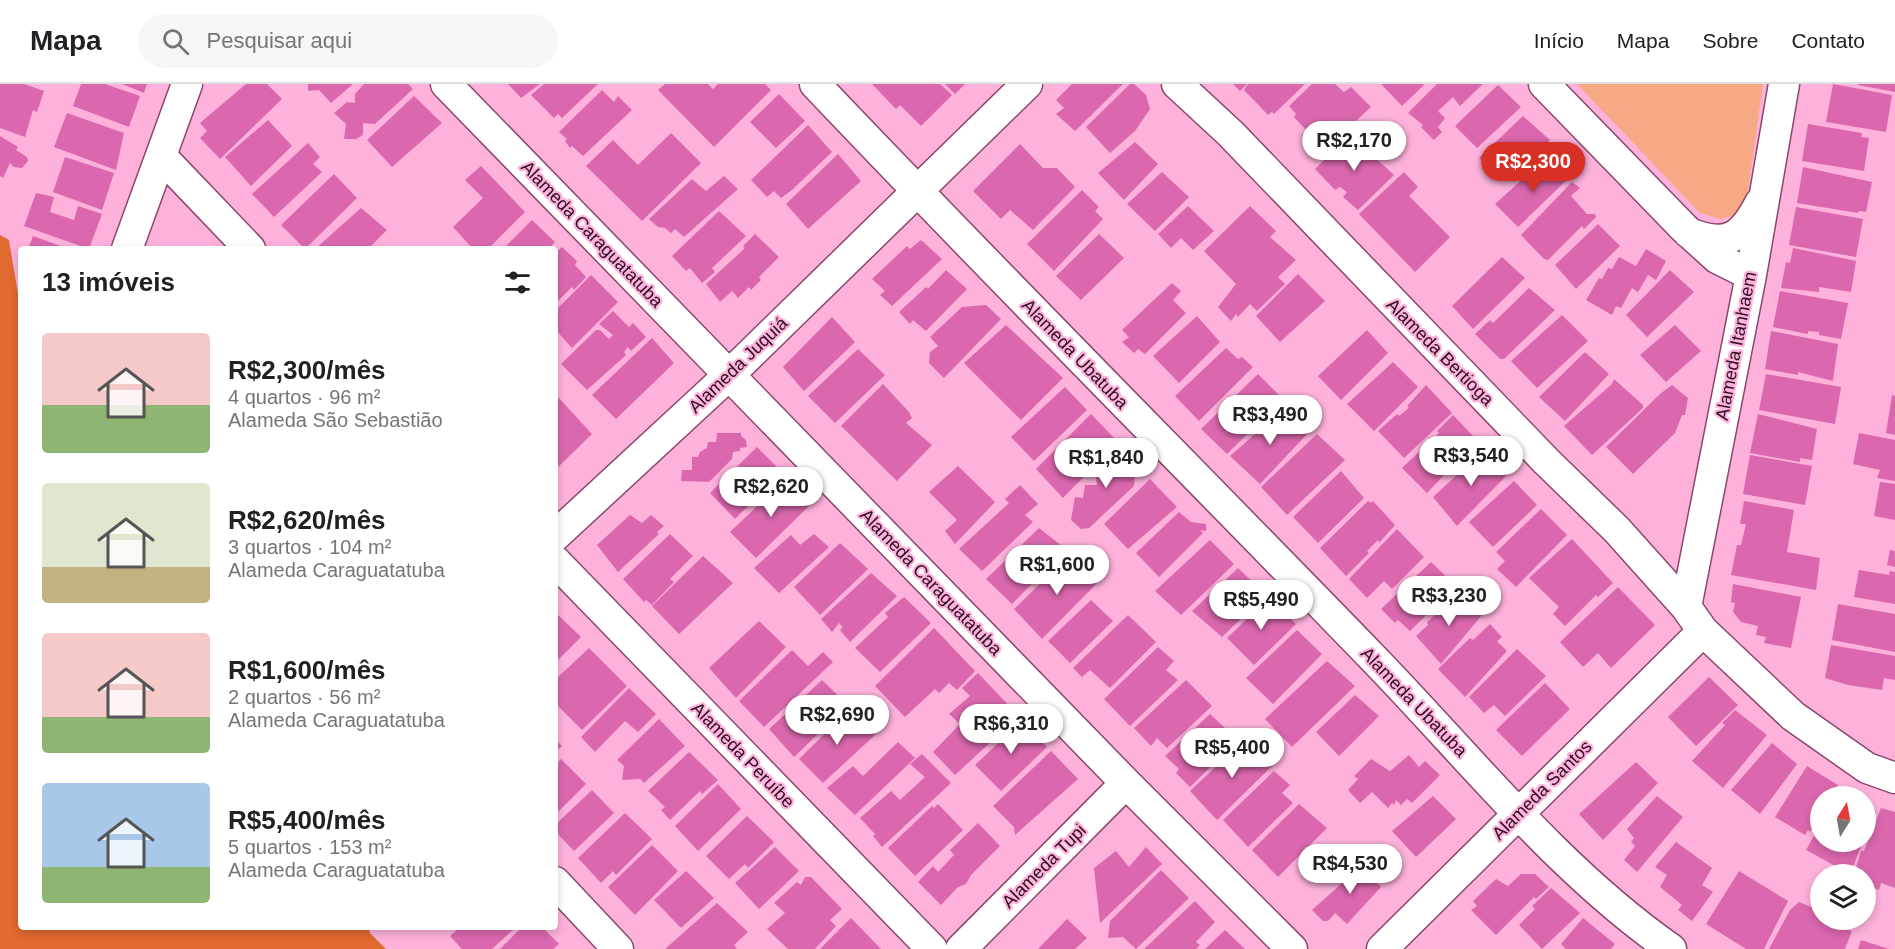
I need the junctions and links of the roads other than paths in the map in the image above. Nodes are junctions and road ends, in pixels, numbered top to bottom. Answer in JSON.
{"nodes":[{"id":1,"x":187,"y":84,"type":"edge"},
{"id":2,"x":446,"y":84,"type":"edge"},
{"id":3,"x":815,"y":84,"type":"edge"},
{"id":4,"x":1027,"y":84,"type":"edge"},
{"id":5,"x":1177,"y":84,"type":"edge"},
{"id":6,"x":1544,"y":84,"type":"edge"},
{"id":7,"x":1784,"y":84,"type":"edge"},
{"id":8,"x":161,"y":156,"type":"junction"},
{"id":9,"x":916,"y":190,"type":"junction"},
{"id":10,"x":1764,"y":197,"type":"junction"},
{"id":11,"x":1689,"y":233,"type":"junction"},
{"id":12,"x":128,"y":246,"type":"edge"},
{"id":13,"x":247,"y":246,"type":"edge"},
{"id":14,"x":1751,"y":275,"type":"junction"},
{"id":15,"x":729,"y":375,"type":"junction"},
{"id":16,"x":558,"y":533,"type":"edge"},
{"id":17,"x":558,"y":564,"type":"edge"},
{"id":18,"x":1694,"y":619,"type":"junction"},
{"id":19,"x":1895,"y":778,"type":"edge"},
{"id":20,"x":1126,"y":783,"type":"junction"},
{"id":21,"x":1520,"y":813,"type":"junction"},
{"id":22,"x":558,"y":885,"type":"edge"},
{"id":23,"x":618,"y":949,"type":"edge"},
{"id":24,"x":932,"y":949,"type":"edge"},
{"id":25,"x":961,"y":949,"type":"edge"},
{"id":26,"x":1292,"y":949,"type":"edge"},
{"id":27,"x":1382,"y":949,"type":"edge"},
{"id":28,"x":1671,"y":949,"type":"edge"}],
"edges":[{"from":1,"to":8,"type":"street"},
{"from":2,"to":15,"type":"street","name":"Alameda Caraguatatuba"},
{"from":3,"to":9,"type":"street","name":"Alameda Ubatuba"},
{"from":4,"to":9,"type":"street","name":"Alameda Juquiá"},
{"from":5,"to":18,"type":"street","name":"Alameda Bertioga"},
{"from":6,"to":11,"type":"street"},
{"from":7,"to":10,"type":"street","name":"Alameda Itanhaem"},
{"from":8,"to":12,"type":"street"},
{"from":8,"to":13,"type":"street"},
{"from":9,"to":15,"type":"street","name":"Alameda Juquiá"},
{"from":9,"to":21,"type":"street","name":"Alameda Ubatuba"},
{"from":10,"to":11,"type":"street"},
{"from":10,"to":14,"type":"street","name":"Alameda Itanhaem"},
{"from":11,"to":14,"type":"street"},
{"from":14,"to":18,"type":"street","name":"Alameda Itanhaem"},
{"from":15,"to":16,"type":"street","name":"Alameda Juquiá"},
{"from":15,"to":20,"type":"street","name":"Alameda Caraguatatuba"},
{"from":17,"to":24,"type":"street","name":"Alameda Peruíbe"},
{"from":18,"to":19,"type":"street","name":"Alameda Bertioga"},
{"from":18,"to":21,"type":"street","name":"Alameda Santos"},
{"from":20,"to":25,"type":"street","name":"Alameda Tupi"},
{"from":20,"to":26,"type":"street","name":"Alameda Caraguatatuba"},
{"from":21,"to":27,"type":"street","name":"Alameda Santos"},
{"from":21,"to":28,"type":"street","name":"Alameda Ubatuba"},
{"from":22,"to":23,"type":"street"}]}
